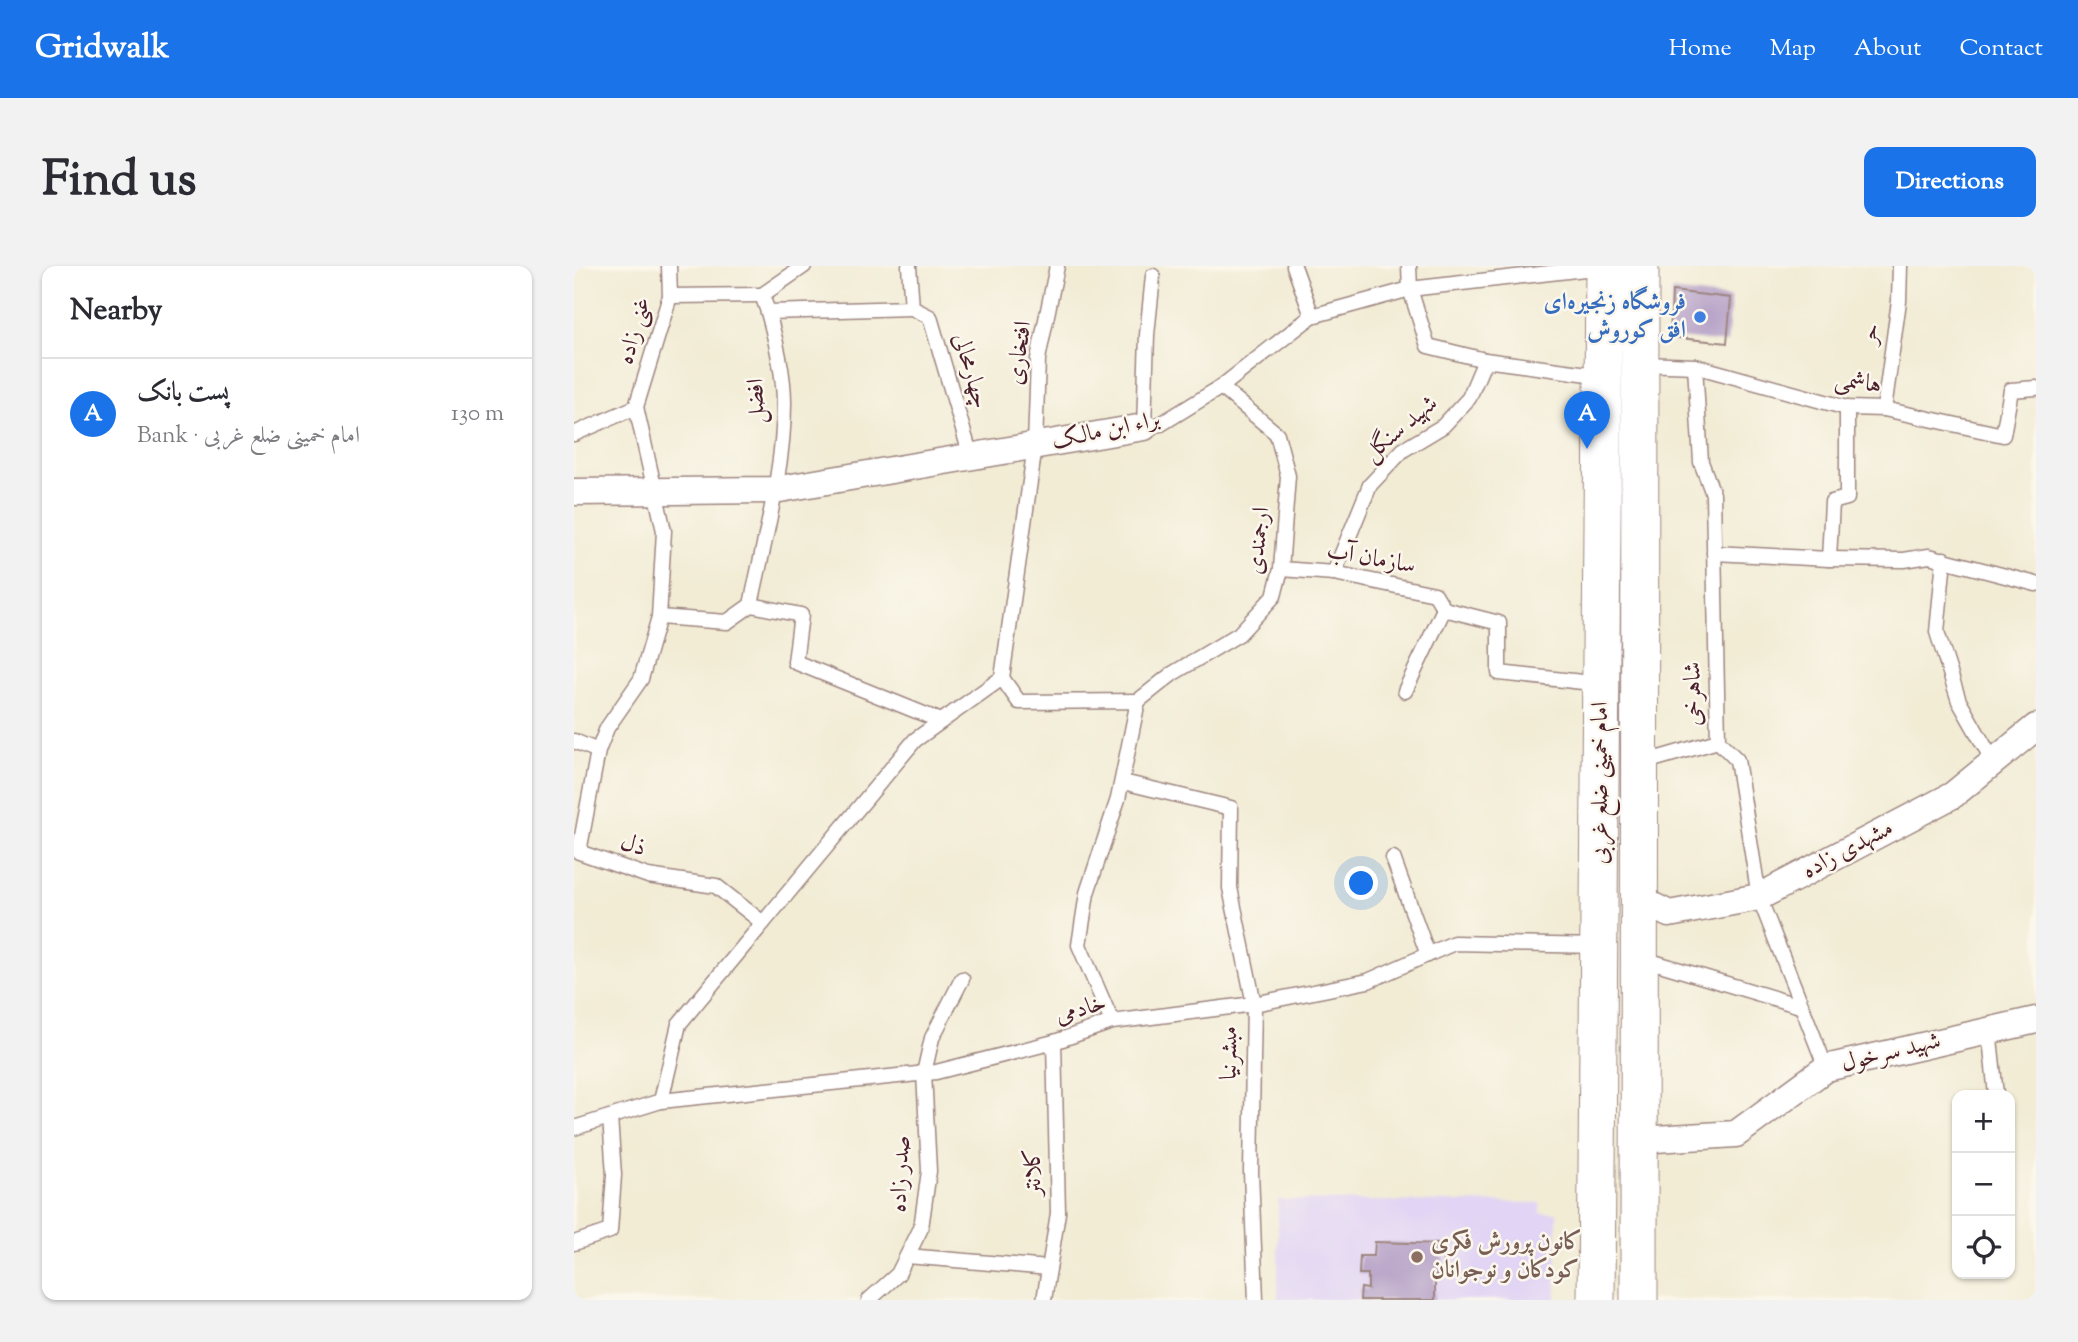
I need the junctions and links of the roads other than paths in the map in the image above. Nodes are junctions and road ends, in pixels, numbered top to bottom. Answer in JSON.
{"nodes":[{"id":1,"x":669,"y":266,"type":"edge"},
{"id":2,"x":804,"y":266,"type":"edge"},
{"id":3,"x":909,"y":266,"type":"edge"},
{"id":4,"x":1057,"y":266,"type":"edge"},
{"id":5,"x":1294,"y":266,"type":"edge"},
{"id":6,"x":1409,"y":266,"type":"edge"},
{"id":7,"x":1604,"y":266,"type":"edge"},
{"id":8,"x":1640,"y":266,"type":"edge"},
{"id":9,"x":1900,"y":266,"type":"edge"},
{"id":10,"x":1153,"y":276,"type":"dead end"},
{"id":11,"x":1410,"y":289,"type":"junction"},
{"id":12,"x":762,"y":295,"type":"junction"},
{"id":13,"x":670,"y":296,"type":"junction"},
{"id":14,"x":912,"y":308,"type":"junction"},
{"id":15,"x":768,"y":313,"type":"junction"},
{"id":16,"x":1312,"y":316,"type":"junction"},
{"id":17,"x":1485,"y":360,"type":"junction"},
{"id":18,"x":1640,"y":364,"type":"junction"},
{"id":19,"x":1695,"y":366,"type":"junction"},
{"id":20,"x":1603,"y":376,"type":"junction"},
{"id":21,"x":1221,"y":387,"type":"junction"},
{"id":22,"x":2036,"y":388,"type":"edge"},
{"id":23,"x":636,"y":407,"type":"junction"},
{"id":24,"x":1847,"y":408,"type":"junction"},
{"id":25,"x":1884,"y":409,"type":"junction"},
{"id":26,"x":1144,"y":427,"type":"junction"},
{"id":27,"x":574,"y":434,"type":"edge"},
{"id":28,"x":1034,"y":446,"type":"junction"},
{"id":29,"x":971,"y":457,"type":"junction"},
{"id":30,"x":774,"y":489,"type":"junction"},
{"id":31,"x":653,"y":491,"type":"junction"},
{"id":32,"x":574,"y":492,"type":"edge"},
{"id":33,"x":1714,"y":554,"type":"junction"},
{"id":34,"x":1829,"y":559,"type":"junction"},
{"id":35,"x":1944,"y":559,"type":"junction"},
{"id":36,"x":1281,"y":569,"type":"junction"},
{"id":37,"x":1334,"y":573,"type":"junction"},
{"id":38,"x":2036,"y":584,"type":"edge"},
{"id":39,"x":751,"y":606,"type":"junction"},
{"id":40,"x":1444,"y":609,"type":"junction"},
{"id":41,"x":659,"y":617,"type":"junction"},
{"id":42,"x":1002,"y":678,"type":"junction"},
{"id":43,"x":1601,"y":684,"type":"junction"},
{"id":44,"x":1405,"y":691,"type":"dead end"},
{"id":45,"x":1138,"y":701,"type":"junction"},
{"id":46,"x":941,"y":721,"type":"junction"},
{"id":47,"x":2036,"y":727,"type":"edge"},
{"id":48,"x":574,"y":741,"type":"edge"},
{"id":49,"x":1718,"y":741,"type":"junction"},
{"id":50,"x":598,"y":751,"type":"junction"},
{"id":51,"x":1993,"y":761,"type":"junction"},
{"id":52,"x":1639,"y":763,"type":"junction"},
{"id":53,"x":1122,"y":782,"type":"junction"},
{"id":54,"x":1393,"y":858,"type":"dead end"},
{"id":55,"x":1759,"y":897,"type":"junction"},
{"id":56,"x":1639,"y":899,"type":"junction"},
{"id":57,"x":763,"y":923,"type":"junction"},
{"id":58,"x":1600,"y":946,"type":"junction"},
{"id":59,"x":1427,"y":955,"type":"junction"},
{"id":60,"x":1639,"y":957,"type":"junction"},
{"id":61,"x":962,"y":979,"type":"dead end"},
{"id":62,"x":1254,"y":1004,"type":"junction"},
{"id":63,"x":1800,"y":1006,"type":"junction"},
{"id":64,"x":2036,"y":1020,"type":"edge"},
{"id":65,"x":1112,"y":1023,"type":"junction"},
{"id":66,"x":1989,"y":1029,"type":"junction"},
{"id":67,"x":1054,"y":1042,"type":"junction"},
{"id":68,"x":1826,"y":1068,"type":"junction"},
{"id":69,"x":924,"y":1073,"type":"junction"},
{"id":70,"x":1995,"y":1090,"type":"edge"},
{"id":71,"x":661,"y":1101,"type":"junction"},
{"id":72,"x":610,"y":1117,"type":"junction"},
{"id":73,"x":574,"y":1128,"type":"edge"},
{"id":74,"x":1639,"y":1140,"type":"junction"},
{"id":75,"x":574,"y":1243,"type":"edge"},
{"id":76,"x":907,"y":1256,"type":"junction"},
{"id":77,"x":1049,"y":1268,"type":"junction"},
{"id":78,"x":869,"y":1300,"type":"edge"},
{"id":79,"x":1044,"y":1300,"type":"edge"},
{"id":80,"x":1256,"y":1300,"type":"edge"},
{"id":81,"x":1596,"y":1300,"type":"edge"},
{"id":82,"x":1639,"y":1300,"type":"edge"}],
"edges":[{"from":1,"to":13,"type":"lane","name":"غنی زاده"},
{"from":2,"to":12,"type":"lane"},
{"from":3,"to":14,"type":"lane"},
{"from":4,"to":28,"type":"lane","name":"افتخاری"},
{"from":5,"to":16,"type":"lane"},
{"from":6,"to":11,"type":"lane"},
{"from":7,"to":11,"type":"lane","name":"براء ابن مالک"},
{"from":7,"to":20,"type":"main road","name":"امام خمینی ضلع غربی"},
{"from":8,"to":18,"type":"main road","name":"امام خمینی ضلع غربی"},
{"from":9,"to":25,"type":"lane","name":"حر"},
{"from":10,"to":26,"type":"lane"},
{"from":11,"to":16,"type":"lane","name":"براء ابن مالک"},
{"from":11,"to":17,"type":"lane"},
{"from":12,"to":13,"type":"lane"},
{"from":12,"to":15,"type":"lane","name":"افضل"},
{"from":13,"to":23,"type":"lane","name":"غنی زاده"},
{"from":14,"to":15,"type":"lane"},
{"from":14,"to":29,"type":"lane","name":"چهارمحالی"},
{"from":15,"to":30,"type":"lane","name":"افضل"},
{"from":16,"to":21,"type":"lane","name":"براء ابن مالک"},
{"from":17,"to":20,"type":"lane"},
{"from":17,"to":37,"type":"lane","name":"شهید سنگل"},
{"from":18,"to":19,"type":"lane","name":"هاشمی"},
{"from":18,"to":52,"type":"main road","name":"امام خمینی ضلع غربی"},
{"from":19,"to":24,"type":"lane","name":"هاشمی"},
{"from":19,"to":33,"type":"lane","name":"شاهرخی"},
{"from":20,"to":43,"type":"main road","name":"امام خمینی ضلع غربی"},
{"from":21,"to":26,"type":"lane","name":"براء ابن مالک"},
{"from":21,"to":36,"type":"lane","name":"ارجمندی"},
{"from":22,"to":25,"type":"lane","name":"هاشمی"},
{"from":23,"to":27,"type":"lane"},
{"from":23,"to":31,"type":"lane"},
{"from":24,"to":25,"type":"lane","name":"هاشمی"},
{"from":24,"to":34,"type":"lane"},
{"from":26,"to":28,"type":"street","name":"براء ابن مالک"},
{"from":28,"to":29,"type":"street","name":"براء ابن مالک"},
{"from":28,"to":42,"type":"lane","name":"افتخاری"},
{"from":29,"to":30,"type":"street","name":"براء ابن مالک"},
{"from":30,"to":31,"type":"street","name":"براء ابن مالک"},
{"from":30,"to":39,"type":"lane","name":"افضل"},
{"from":31,"to":32,"type":"street","name":"براء ابن مالک"},
{"from":31,"to":41,"type":"lane"},
{"from":33,"to":34,"type":"lane"},
{"from":33,"to":49,"type":"lane","name":"شاهرخی"},
{"from":34,"to":35,"type":"lane"},
{"from":35,"to":38,"type":"lane"},
{"from":35,"to":51,"type":"lane"},
{"from":36,"to":37,"type":"lane","name":"سازمان آب"},
{"from":36,"to":45,"type":"lane","name":"ارجمندی"},
{"from":37,"to":40,"type":"lane","name":"سازمان آب"},
{"from":39,"to":41,"type":"lane"},
{"from":39,"to":46,"type":"lane"},
{"from":40,"to":43,"type":"lane","name":"سازمان آب"},
{"from":40,"to":44,"type":"lane"},
{"from":41,"to":50,"type":"lane"},
{"from":42,"to":45,"type":"lane"},
{"from":42,"to":46,"type":"lane"},
{"from":43,"to":58,"type":"main road","name":"امام خمینی ضلع غربی"},
{"from":45,"to":53,"type":"lane"},
{"from":46,"to":57,"type":"lane"},
{"from":47,"to":51,"type":"street","name":"مشهدی زاده"},
{"from":48,"to":50,"type":"lane"},
{"from":49,"to":52,"type":"lane"},
{"from":49,"to":55,"type":"lane","name":"شاهرخی"},
{"from":50,"to":57,"type":"lane","name":"ذل"},
{"from":51,"to":55,"type":"street","name":"مشهدی زاده"},
{"from":52,"to":56,"type":"main road","name":"امام خمینی ضلع غربی"},
{"from":53,"to":62,"type":"lane","name":"مبشرنیا"},
{"from":53,"to":65,"type":"lane"},
{"from":54,"to":59,"type":"lane"},
{"from":55,"to":56,"type":"street","name":"مشهدی زاده"},
{"from":55,"to":63,"type":"lane","name":"شاهرخی"},
{"from":56,"to":60,"type":"main road","name":"امام خمینی ضلع غربی"},
{"from":57,"to":71,"type":"lane"},
{"from":58,"to":59,"type":"lane","name":"خادمی"},
{"from":58,"to":81,"type":"main road","name":"امام خمینی ضلع غربی"},
{"from":59,"to":62,"type":"lane","name":"خادمی"},
{"from":60,"to":63,"type":"lane"},
{"from":60,"to":74,"type":"main road","name":"امام خمینی ضلع غربی"},
{"from":61,"to":69,"type":"lane","name":"صدر زاده"},
{"from":62,"to":65,"type":"lane","name":"خادمی"},
{"from":62,"to":80,"type":"lane","name":"مبشرنیا"},
{"from":63,"to":68,"type":"lane","name":"شاهرخی"},
{"from":64,"to":66,"type":"street","name":"شهید سرخول"},
{"from":65,"to":67,"type":"lane","name":"خادمی"},
{"from":66,"to":68,"type":"street","name":"شهید سرخول"},
{"from":66,"to":70,"type":"lane"},
{"from":67,"to":69,"type":"lane","name":"خادمی"},
{"from":67,"to":77,"type":"lane","name":"کلانتر"},
{"from":68,"to":74,"type":"street","name":"شهید سرخول"},
{"from":69,"to":71,"type":"lane","name":"خادمی"},
{"from":69,"to":76,"type":"lane","name":"صدر زاده"},
{"from":71,"to":72,"type":"lane","name":"خادمی"},
{"from":72,"to":73,"type":"lane","name":"خادمی"},
{"from":72,"to":75,"type":"lane"},
{"from":74,"to":82,"type":"main road","name":"امام خمینی ضلع غربی"},
{"from":76,"to":77,"type":"lane"},
{"from":76,"to":78,"type":"lane","name":"صدر زاده"},
{"from":77,"to":79,"type":"lane","name":"کلانتر"}]}
